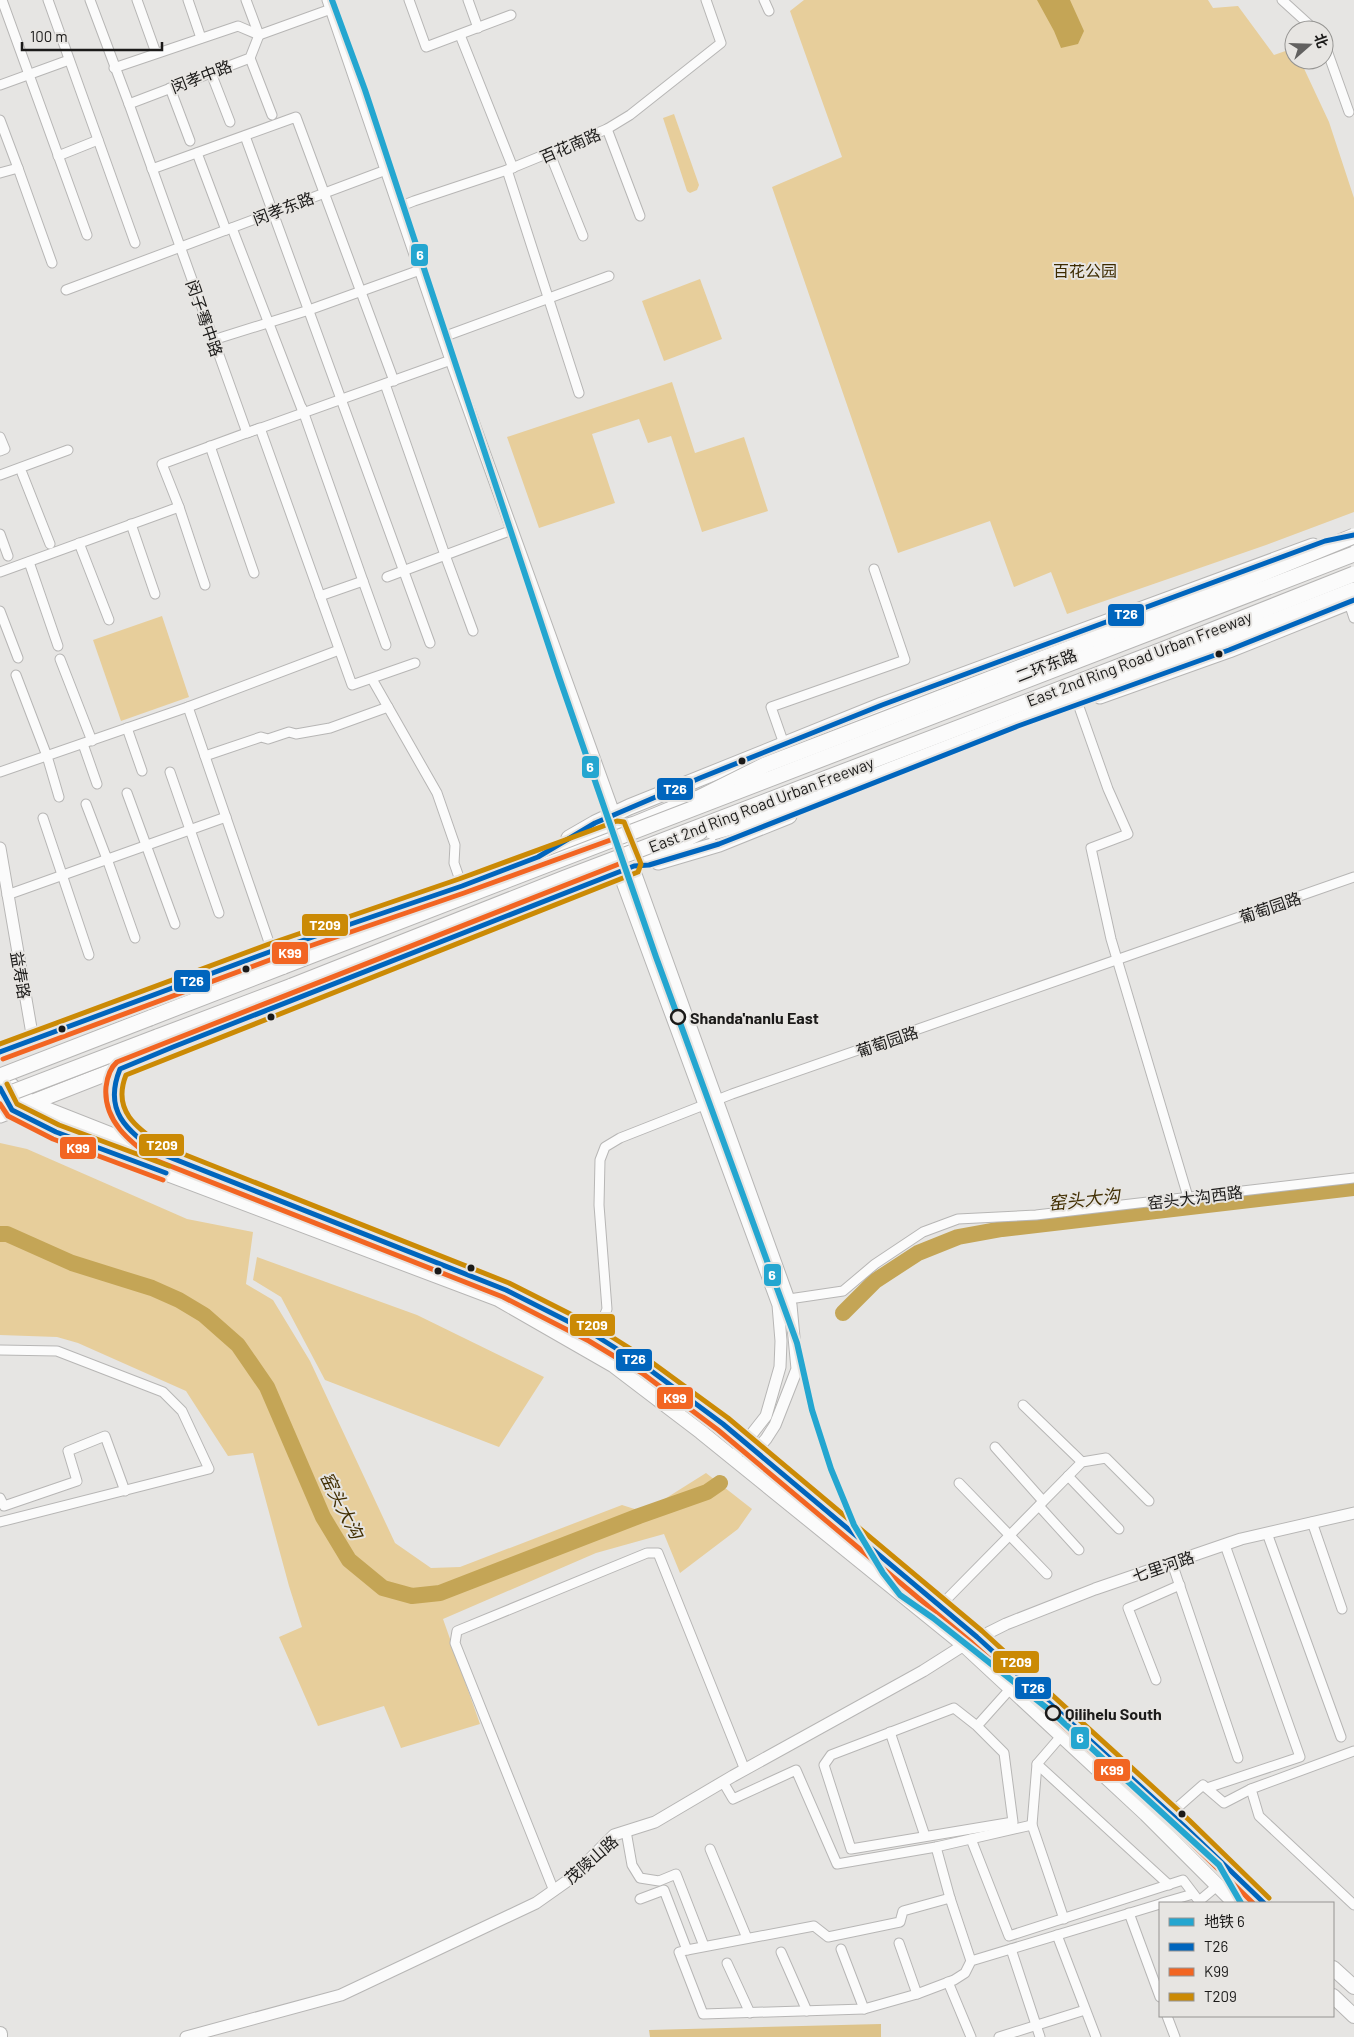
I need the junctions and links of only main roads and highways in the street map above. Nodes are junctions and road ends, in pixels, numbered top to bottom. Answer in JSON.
{"nodes":[{"id":1,"x":330,"y":4,"type":"edge"},
{"id":2,"x":1354,"y":536,"type":"edge"},
{"id":3,"x":1354,"y":554,"type":"edge"},
{"id":4,"x":1354,"y":574,"type":"edge"},
{"id":5,"x":1353,"y":595,"type":"edge"},
{"id":6,"x":724,"y":768,"type":"junction"},
{"id":7,"x":684,"y":784,"type":"junction"},
{"id":8,"x":824,"y":784,"type":"junction"},
{"id":9,"x":708,"y":785,"type":"junction"},
{"id":10,"x":734,"y":785,"type":"junction"},
{"id":11,"x":860,"y":788,"type":"junction"},
{"id":12,"x":697,"y":798,"type":"junction"},
{"id":13,"x":615,"y":813,"type":"junction"},
{"id":14,"x":747,"y":814,"type":"junction"},
{"id":15,"x":625,"y":830,"type":"junction"},
{"id":16,"x":719,"y":844,"type":"junction"},
{"id":17,"x":0,"y":848,"type":"edge"},
{"id":18,"x":538,"y":857,"type":"junction"},
{"id":19,"x":634,"y":860,"type":"junction"},
{"id":20,"x":620,"y":872,"type":"junction"},
{"id":21,"x":29,"y":1042,"type":"junction"},
{"id":22,"x":0,"y":1052,"type":"edge"},
{"id":23,"x":120,"y":1069,"type":"junction"},
{"id":24,"x":0,"y":1076,"type":"edge"},
{"id":25,"x":0,"y":1088,"type":"edge"},
{"id":26,"x":0,"y":1097,"type":"edge"},
{"id":27,"x":30,"y":1103,"type":"junction"},
{"id":28,"x":6,"y":1112,"type":"edge"},
{"id":29,"x":159,"y":1153,"type":"junction"},
{"id":30,"x":743,"y":1442,"type":"junction"},
{"id":31,"x":755,"y":1452,"type":"junction"},
{"id":32,"x":738,"y":1462,"type":"junction"},
{"id":33,"x":1353,"y":1516,"type":"edge"},
{"id":34,"x":977,"y":1637,"type":"junction"},
{"id":35,"x":964,"y":1644,"type":"junction"},
{"id":36,"x":1234,"y":1902,"type":"edge"},
{"id":37,"x":1263,"y":1902,"type":"edge"},
{"id":38,"x":1334,"y":1969,"type":"edge"},
{"id":39,"x":1354,"y":1987,"type":"edge"},
{"id":40,"x":1334,"y":1997,"type":"edge"},
{"id":41,"x":1354,"y":2016,"type":"edge"},
{"id":42,"x":186,"y":2037,"type":"edge"}],
"edges":[{"from":1,"to":13,"type":"main road"},
{"from":2,"to":6,"type":"highway"},
{"from":2,"to":10,"type":"highway","name":"二环东路"},
{"from":2,"to":15,"type":"highway","bridge":true},
{"from":3,"to":15,"type":"highway","name":"East 2nd Ring Road Urban Freeway","bridge":true},
{"from":4,"to":19,"type":"highway","name":"East 2nd Ring Road Urban Freeway","bridge":true},
{"from":5,"to":8,"type":"highway","name":"二环东路"},
{"from":5,"to":11,"type":"highway"},
{"from":5,"to":19,"type":"highway","bridge":true},
{"from":6,"to":7,"type":"highway"},
{"from":6,"to":9,"type":"highway","name":"二环东路"},
{"from":7,"to":9,"type":"highway","name":"二环东路"},
{"from":7,"to":13,"type":"highway"},
{"from":8,"to":11,"type":"highway","name":"二环东路"},
{"from":8,"to":14,"type":"highway","name":"二环东路"},
{"from":9,"to":10,"type":"highway","name":"二环东路"},
{"from":9,"to":12,"type":"highway","name":"二环东路"},
{"from":10,"to":12,"type":"highway","name":"二环东路"},
{"from":11,"to":16,"type":"highway"},
{"from":12,"to":15,"type":"highway","name":"二环东路"},
{"from":13,"to":15,"type":"main road"},
{"from":13,"to":18,"type":"highway"},
{"from":14,"to":16,"type":"highway","name":"二环东路"},
{"from":14,"to":19,"type":"highway","name":"二环东路"},
{"from":15,"to":18,"type":"highway"},
{"from":15,"to":19,"type":"main road"},
{"from":15,"to":20,"type":"main road"},
{"from":15,"to":24,"type":"highway","name":"East 2nd Ring Road Urban Freeway","bridge":true},
{"from":16,"to":19,"type":"highway"},
{"from":17,"to":21,"type":"main road","name":"益寿路"},
{"from":18,"to":21,"type":"highway"},
{"from":19,"to":20,"type":"highway"},
{"from":19,"to":26,"type":"highway","name":"East 2nd Ring Road Urban Freeway","bridge":true},
{"from":19,"to":31,"type":"main road"},
{"from":20,"to":23,"type":"highway"},
{"from":20,"to":30,"type":"main road"},
{"from":21,"to":22,"type":"highway"},
{"from":23,"to":27,"type":"highway"},
{"from":23,"to":29,"type":"main road"},
{"from":24,"to":27,"type":"main road"},
{"from":25,"to":28,"type":"main road"},
{"from":27,"to":28,"type":"highway"},
{"from":27,"to":29,"type":"main road"},
{"from":28,"to":32,"type":"main road"},
{"from":29,"to":30,"type":"main road"},
{"from":30,"to":31,"type":"main road"},
{"from":30,"to":32,"type":"main road"},
{"from":31,"to":32,"type":"main road"},
{"from":31,"to":34,"type":"main road"},
{"from":32,"to":35,"type":"main road"},
{"from":33,"to":34,"type":"main road","name":"七里河路"},
{"from":34,"to":35,"type":"main road","name":"茂陵山路"},
{"from":34,"to":37,"type":"main road"},
{"from":35,"to":36,"type":"main road"},
{"from":35,"to":42,"type":"main road","name":"茂陵山路"},
{"from":38,"to":39,"type":"main road"},
{"from":40,"to":41,"type":"main road"}]}
